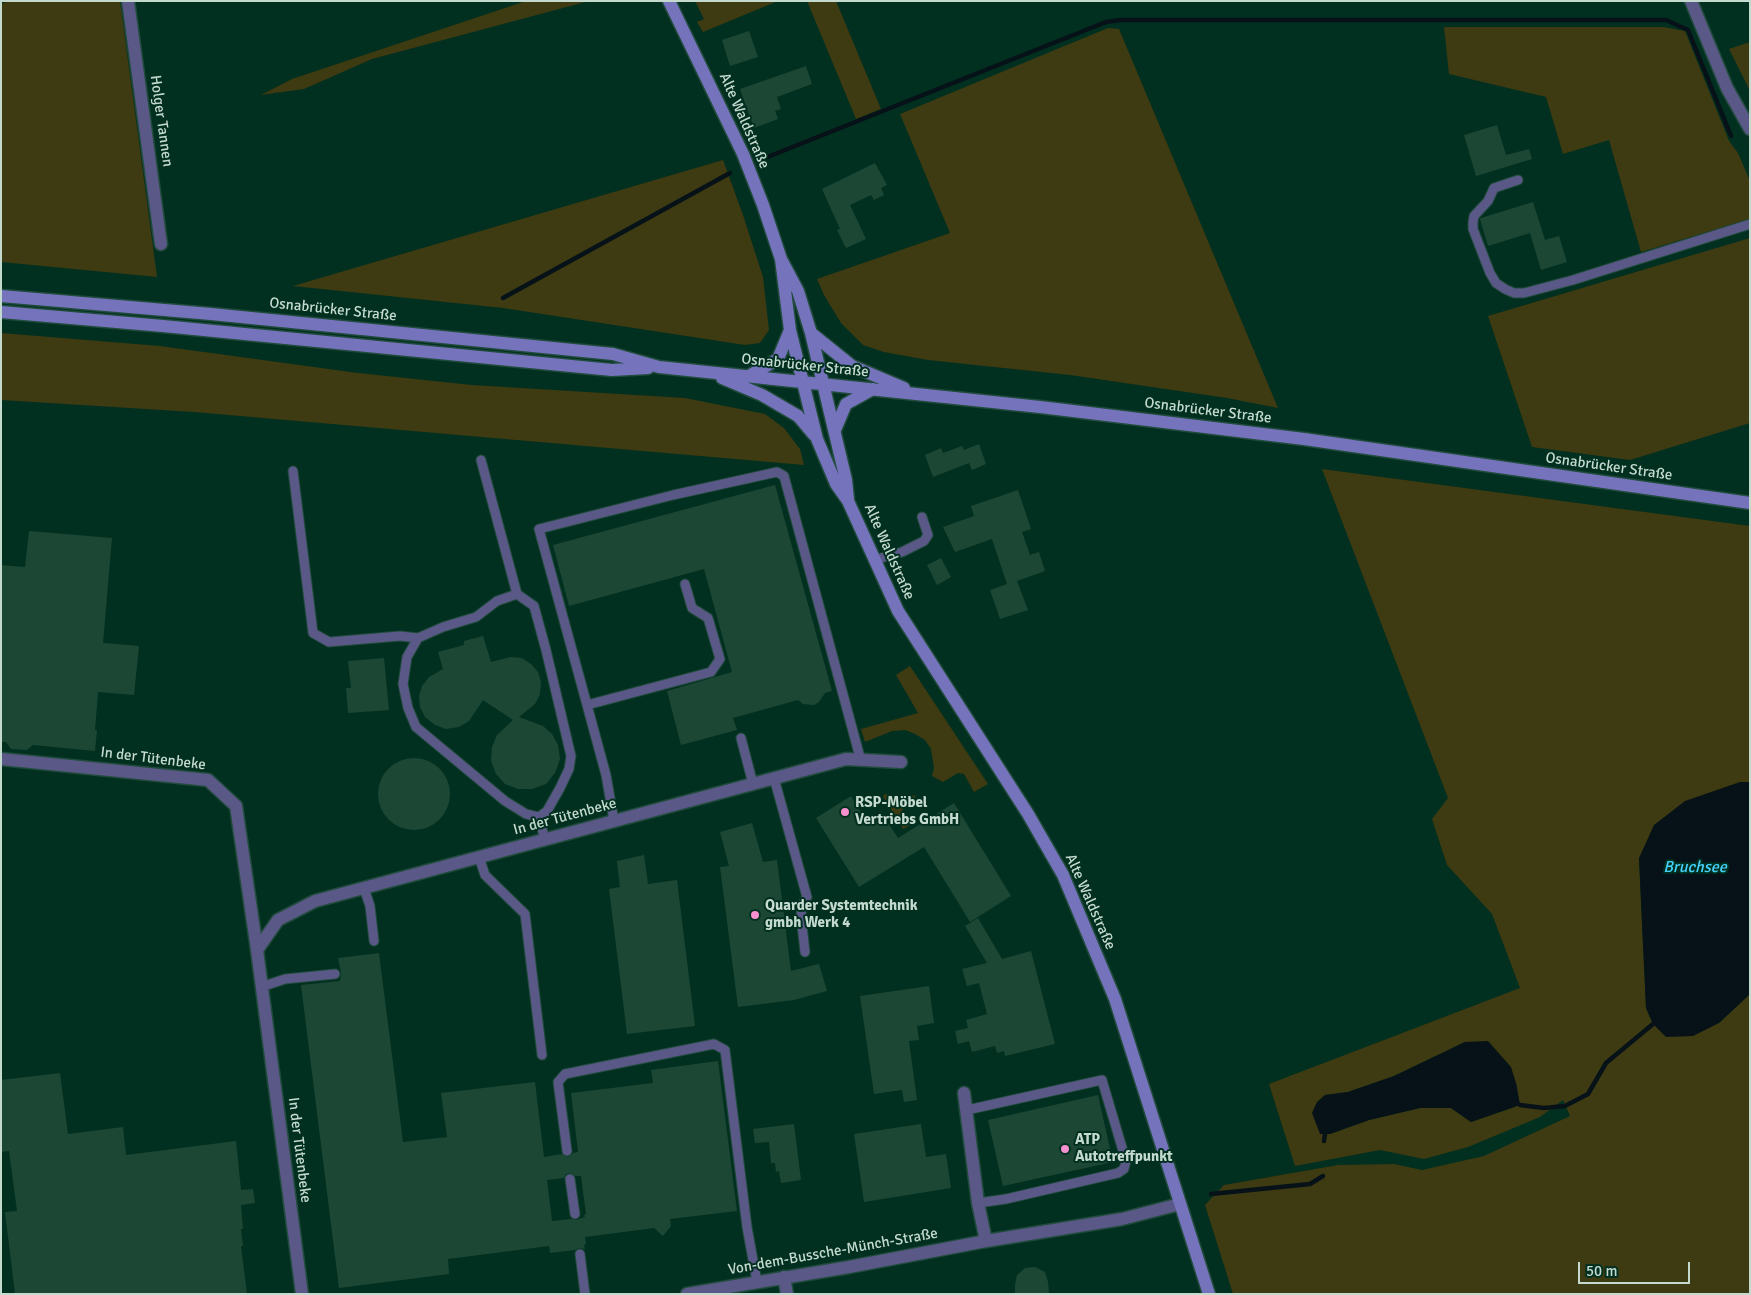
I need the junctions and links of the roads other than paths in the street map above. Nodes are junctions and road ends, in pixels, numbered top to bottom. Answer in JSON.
{"nodes":[{"id":1,"x":128,"y":1,"type":"edge"},
{"id":2,"x":669,"y":1,"type":"edge"},
{"id":3,"x":1691,"y":1,"type":"edge"},
{"id":4,"x":1750,"y":129,"type":"edge"},
{"id":5,"x":1518,"y":180,"type":"dead end"},
{"id":6,"x":1750,"y":224,"type":"edge"},
{"id":7,"x":161,"y":244,"type":"dead end"},
{"id":8,"x":781,"y":259,"type":"junction"},
{"id":9,"x":1,"y":296,"type":"edge"},
{"id":10,"x":1,"y":312,"type":"edge"},
{"id":11,"x":790,"y":330,"type":"junction"},
{"id":12,"x":811,"y":333,"type":"junction"},
{"id":13,"x":660,"y":367,"type":"junction"},
{"id":14,"x":708,"y":372,"type":"junction"},
{"id":15,"x":750,"y":376,"type":"junction"},
{"id":16,"x":802,"y":382,"type":"junction"},
{"id":17,"x":822,"y":384,"type":"junction"},
{"id":18,"x":874,"y":389,"type":"junction"},
{"id":19,"x":915,"y":393,"type":"junction"},
{"id":20,"x":834,"y":430,"type":"junction"},
{"id":21,"x":817,"y":439,"type":"junction"},
{"id":22,"x":481,"y":460,"type":"dead end"},
{"id":23,"x":293,"y":471,"type":"dead end"},
{"id":24,"x":848,"y":501,"type":"junction"},
{"id":25,"x":1750,"y":503,"type":"edge"},
{"id":26,"x":922,"y":516,"type":"dead end"},
{"id":27,"x":874,"y":560,"type":"junction"},
{"id":28,"x":685,"y":584,"type":"dead end"},
{"id":29,"x":516,"y":594,"type":"junction"},
{"id":30,"x":418,"y":638,"type":"junction"},
{"id":31,"x":586,"y":705,"type":"junction"},
{"id":32,"x":741,"y":738,"type":"dead end"},
{"id":33,"x":1,"y":759,"type":"edge"},
{"id":34,"x":861,"y":761,"type":"junction"},
{"id":35,"x":901,"y":762,"type":"dead end"},
{"id":36,"x":774,"y":778,"type":"junction"},
{"id":37,"x":753,"y":784,"type":"junction"},
{"id":38,"x":538,"y":818,"type":"junction"},
{"id":39,"x":614,"y":821,"type":"junction"},
{"id":40,"x":545,"y":840,"type":"junction"},
{"id":41,"x":479,"y":857,"type":"junction"},
{"id":42,"x":364,"y":888,"type":"junction"},
{"id":43,"x":374,"y":942,"type":"dead end"},
{"id":44,"x":257,"y":950,"type":"junction"},
{"id":45,"x":804,"y":952,"type":"dead end"},
{"id":46,"x":335,"y":974,"type":"dead end"},
{"id":47,"x":262,"y":987,"type":"junction"},
{"id":48,"x":542,"y":1055,"type":"dead end"},
{"id":49,"x":964,"y":1093,"type":"dead end"},
{"id":50,"x":967,"y":1110,"type":"junction"},
{"id":51,"x":567,"y":1151,"type":"dead end"},
{"id":52,"x":570,"y":1180,"type":"dead end"},
{"id":53,"x":978,"y":1203,"type":"junction"},
{"id":54,"x":1180,"y":1204,"type":"junction"},
{"id":55,"x":575,"y":1214,"type":"dead end"},
{"id":56,"x":986,"y":1241,"type":"junction"},
{"id":57,"x":580,"y":1254,"type":"dead end"},
{"id":58,"x":784,"y":1277,"type":"junction"},
{"id":59,"x":757,"y":1282,"type":"junction"},
{"id":60,"x":302,"y":1294,"type":"edge"},
{"id":61,"x":586,"y":1294,"type":"edge"},
{"id":62,"x":687,"y":1294,"type":"edge"},
{"id":63,"x":787,"y":1294,"type":"edge"},
{"id":64,"x":1209,"y":1294,"type":"edge"}],
"edges":[{"from":1,"to":7,"type":"street","name":"Holger Tannen"},
{"from":2,"to":8,"type":"main road","name":"Alte Waldstraße"},
{"from":3,"to":4,"type":"street"},
{"from":5,"to":6,"type":"lane"},
{"from":8,"to":11,"type":"main road","name":"Alte Waldstraße"},
{"from":8,"to":12,"type":"main road","name":"Alte Waldstraße"},
{"from":9,"to":13,"type":"main road","name":"Osnabrücker Straße"},
{"from":10,"to":13,"type":"main road","name":"Osnabrücker Straße"},
{"from":11,"to":15,"type":"main road","name":"Alte Waldstraße"},
{"from":11,"to":16,"type":"main road","name":"Alte Waldstraße"},
{"from":12,"to":17,"type":"main road","name":"Alte Waldstraße"},
{"from":12,"to":19,"type":"main road"},
{"from":13,"to":14,"type":"main road","name":"Osnabrücker Straße"},
{"from":14,"to":15,"type":"main road","name":"Osnabrücker Straße"},
{"from":14,"to":21,"type":"main road"},
{"from":15,"to":16,"type":"main road","name":"Osnabrücker Straße"},
{"from":16,"to":17,"type":"main road","name":"Osnabrücker Straße"},
{"from":16,"to":21,"type":"main road","name":"Alte Waldstraße"},
{"from":17,"to":18,"type":"main road","name":"Osnabrücker Straße"},
{"from":17,"to":20,"type":"main road","name":"Alte Waldstraße"},
{"from":18,"to":19,"type":"main road","name":"Osnabrücker Straße"},
{"from":18,"to":20,"type":"main road"},
{"from":19,"to":25,"type":"main road","name":"Osnabrücker Straße"},
{"from":20,"to":24,"type":"main road","name":"Alte Waldstraße"},
{"from":21,"to":24,"type":"main road","name":"Alte Waldstraße"},
{"from":22,"to":29,"type":"lane"},
{"from":23,"to":30,"type":"lane"},
{"from":24,"to":27,"type":"main road","name":"Alte Waldstraße"},
{"from":26,"to":27,"type":"lane"},
{"from":27,"to":54,"type":"main road","name":"Alte Waldstraße"},
{"from":28,"to":31,"type":"lane"},
{"from":29,"to":30,"type":"lane"},
{"from":29,"to":38,"type":"lane"},
{"from":30,"to":38,"type":"lane"},
{"from":31,"to":34,"type":"lane"},
{"from":31,"to":39,"type":"lane"},
{"from":32,"to":37,"type":"lane"},
{"from":33,"to":44,"type":"street","name":"In der Tütenbeke"},
{"from":34,"to":35,"type":"street","name":"In der Tütenbeke"},
{"from":34,"to":36,"type":"street","name":"In der Tütenbeke"},
{"from":36,"to":37,"type":"street","name":"In der Tütenbeke"},
{"from":36,"to":45,"type":"lane"},
{"from":37,"to":39,"type":"street","name":"In der Tütenbeke"},
{"from":38,"to":40,"type":"lane"},
{"from":39,"to":40,"type":"street","name":"In der Tütenbeke"},
{"from":40,"to":41,"type":"street","name":"In der Tütenbeke"},
{"from":41,"to":42,"type":"street","name":"In der Tütenbeke"},
{"from":41,"to":48,"type":"lane"},
{"from":42,"to":43,"type":"lane"},
{"from":42,"to":44,"type":"street","name":"In der Tütenbeke"},
{"from":44,"to":47,"type":"street","name":"In der Tütenbeke"},
{"from":46,"to":47,"type":"lane"},
{"from":47,"to":60,"type":"street","name":"In der Tütenbeke"},
{"from":49,"to":50,"type":"street"},
{"from":50,"to":53,"type":"street"},
{"from":50,"to":53,"type":"lane"},
{"from":51,"to":59,"type":"lane"},
{"from":52,"to":55,"type":"lane"},
{"from":53,"to":56,"type":"street"},
{"from":54,"to":56,"type":"street","name":"Von-dem-Bussche-Münch-Straße"},
{"from":54,"to":64,"type":"main road","name":"Alte Waldstraße"},
{"from":56,"to":58,"type":"street","name":"Von-dem-Bussche-Münch-Straße"},
{"from":57,"to":61,"type":"lane"},
{"from":58,"to":59,"type":"street","name":"Von-dem-Bussche-Münch-Straße"},
{"from":58,"to":63,"type":"street"},
{"from":59,"to":62,"type":"street","name":"Von-dem-Bussche-Münch-Straße"}]}
